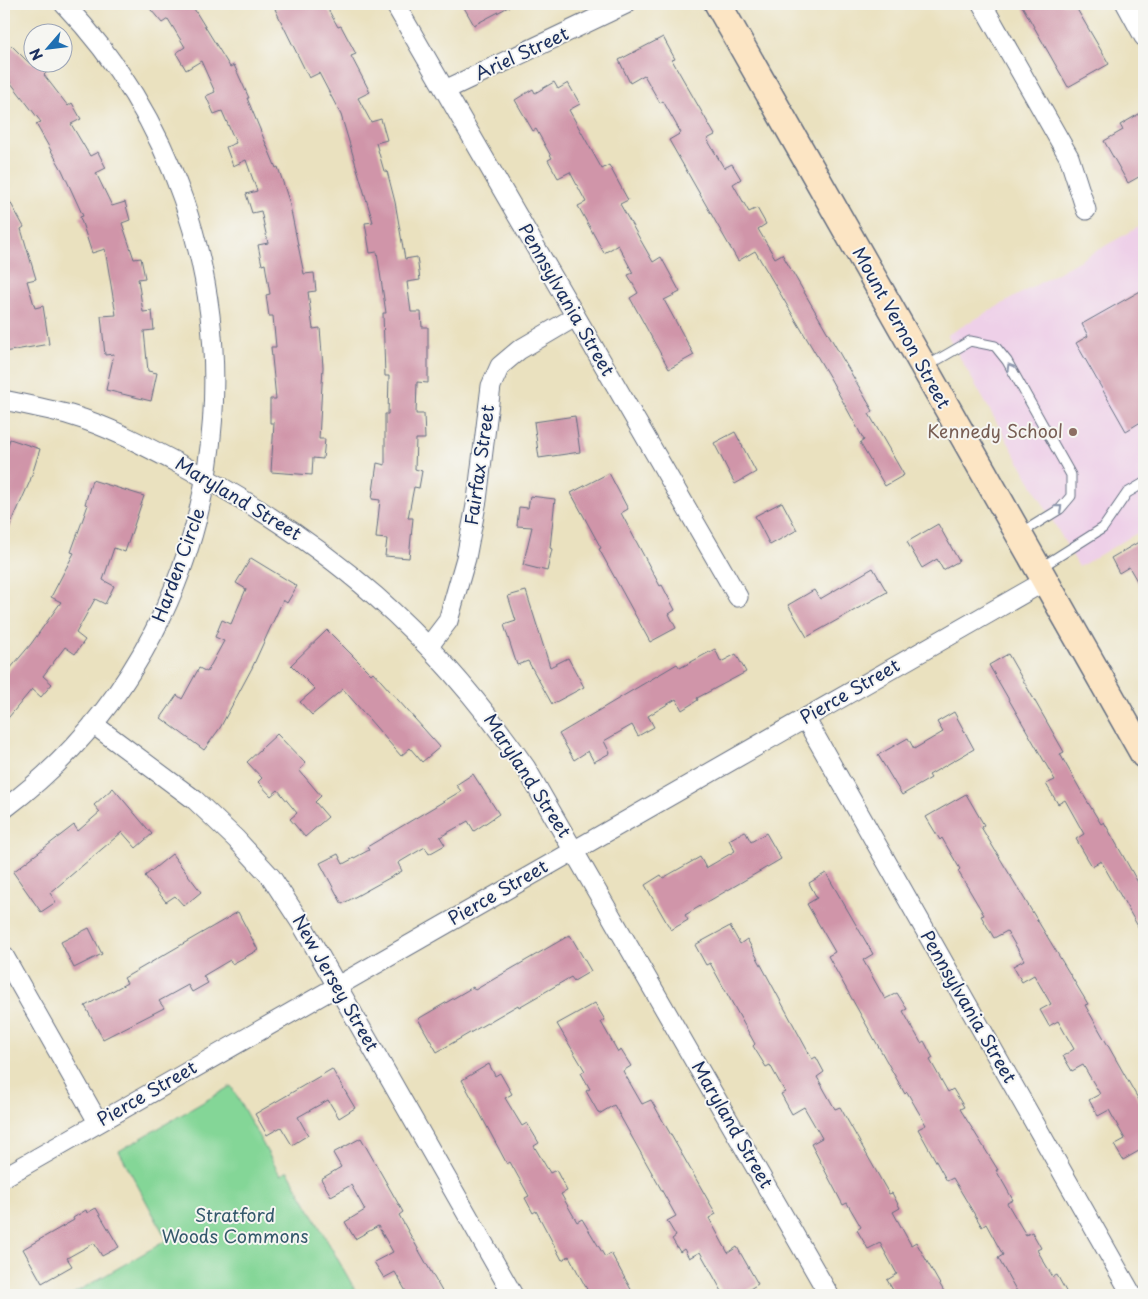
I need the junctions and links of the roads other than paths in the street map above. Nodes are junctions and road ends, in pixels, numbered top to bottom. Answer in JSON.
{"nodes":[{"id":1,"x":64,"y":4,"type":"edge"},
{"id":2,"x":395,"y":4,"type":"edge"},
{"id":3,"x":626,"y":4,"type":"edge"},
{"id":4,"x":718,"y":4,"type":"edge"},
{"id":5,"x":982,"y":4,"type":"edge"},
{"id":6,"x":1126,"y":4,"type":"edge"},
{"id":7,"x":1144,"y":37,"type":"edge"},
{"id":8,"x":445,"y":90,"type":"junction"},
{"id":9,"x":1086,"y":210,"type":"dead end"},
{"id":10,"x":575,"y":317,"type":"junction"},
{"id":11,"x":924,"y":368,"type":"junction"},
{"id":12,"x":4,"y":400,"type":"edge"},
{"id":13,"x":207,"y":479,"type":"junction"},
{"id":14,"x":1144,"y":483,"type":"edge"},
{"id":15,"x":1018,"y":535,"type":"junction"},
{"id":16,"x":1041,"y":575,"type":"junction"},
{"id":17,"x":738,"y":597,"type":"dead end"},
{"id":18,"x":429,"y":646,"type":"junction"},
{"id":19,"x":805,"y":718,"type":"junction"},
{"id":20,"x":93,"y":724,"type":"junction"},
{"id":21,"x":1144,"y":756,"type":"edge"},
{"id":22,"x":4,"y":809,"type":"edge"},
{"id":23,"x":574,"y":849,"type":"junction"},
{"id":24,"x":4,"y":956,"type":"edge"},
{"id":25,"x":337,"y":986,"type":"junction"},
{"id":26,"x":98,"y":1122,"type":"junction"},
{"id":27,"x":4,"y":1177,"type":"edge"},
{"id":28,"x":513,"y":1295,"type":"edge"},
{"id":29,"x":829,"y":1295,"type":"edge"},
{"id":30,"x":1132,"y":1295,"type":"edge"}],
"edges":[{"from":1,"to":13,"type":"street","name":"Harden Circle"},
{"from":2,"to":8,"type":"street","name":"Pennsylvania Street"},
{"from":3,"to":8,"type":"street","name":"Ariel Street"},
{"from":4,"to":11,"type":"street","name":"Mount Vernon Street"},
{"from":5,"to":9,"type":"street"},
{"from":6,"to":7,"type":"street"},
{"from":8,"to":10,"type":"street","name":"Pennsylvania Street"},
{"from":10,"to":17,"type":"street","name":"Pennsylvania Street"},
{"from":10,"to":18,"type":"street","name":"Fairfax Street"},
{"from":11,"to":15,"type":"street","name":"Mount Vernon Street"},
{"from":15,"to":11,"type":"lane","one_way":true},
{"from":12,"to":13,"type":"street","name":"Maryland Street"},
{"from":13,"to":18,"type":"street","name":"Maryland Street"},
{"from":13,"to":20,"type":"street","name":"Harden Circle"},
{"from":14,"to":16,"type":"lane"},
{"from":15,"to":16,"type":"street","name":"Mount Vernon Street"},
{"from":16,"to":19,"type":"street","name":"Pierce Street"},
{"from":16,"to":21,"type":"street","name":"Mount Vernon Street"},
{"from":18,"to":23,"type":"street","name":"Maryland Street"},
{"from":19,"to":23,"type":"street","name":"Pierce Street"},
{"from":19,"to":30,"type":"street","name":"Pennsylvania Street"},
{"from":20,"to":22,"type":"street","name":"Harden Circle"},
{"from":20,"to":25,"type":"street","name":"New Jersey Street"},
{"from":23,"to":25,"type":"street","name":"Pierce Street"},
{"from":23,"to":29,"type":"street","name":"Maryland Street"},
{"from":24,"to":26,"type":"street"},
{"from":25,"to":26,"type":"street","name":"Pierce Street"},
{"from":25,"to":28,"type":"street","name":"New Jersey Street"},
{"from":26,"to":27,"type":"street","name":"Pierce Street"}]}
